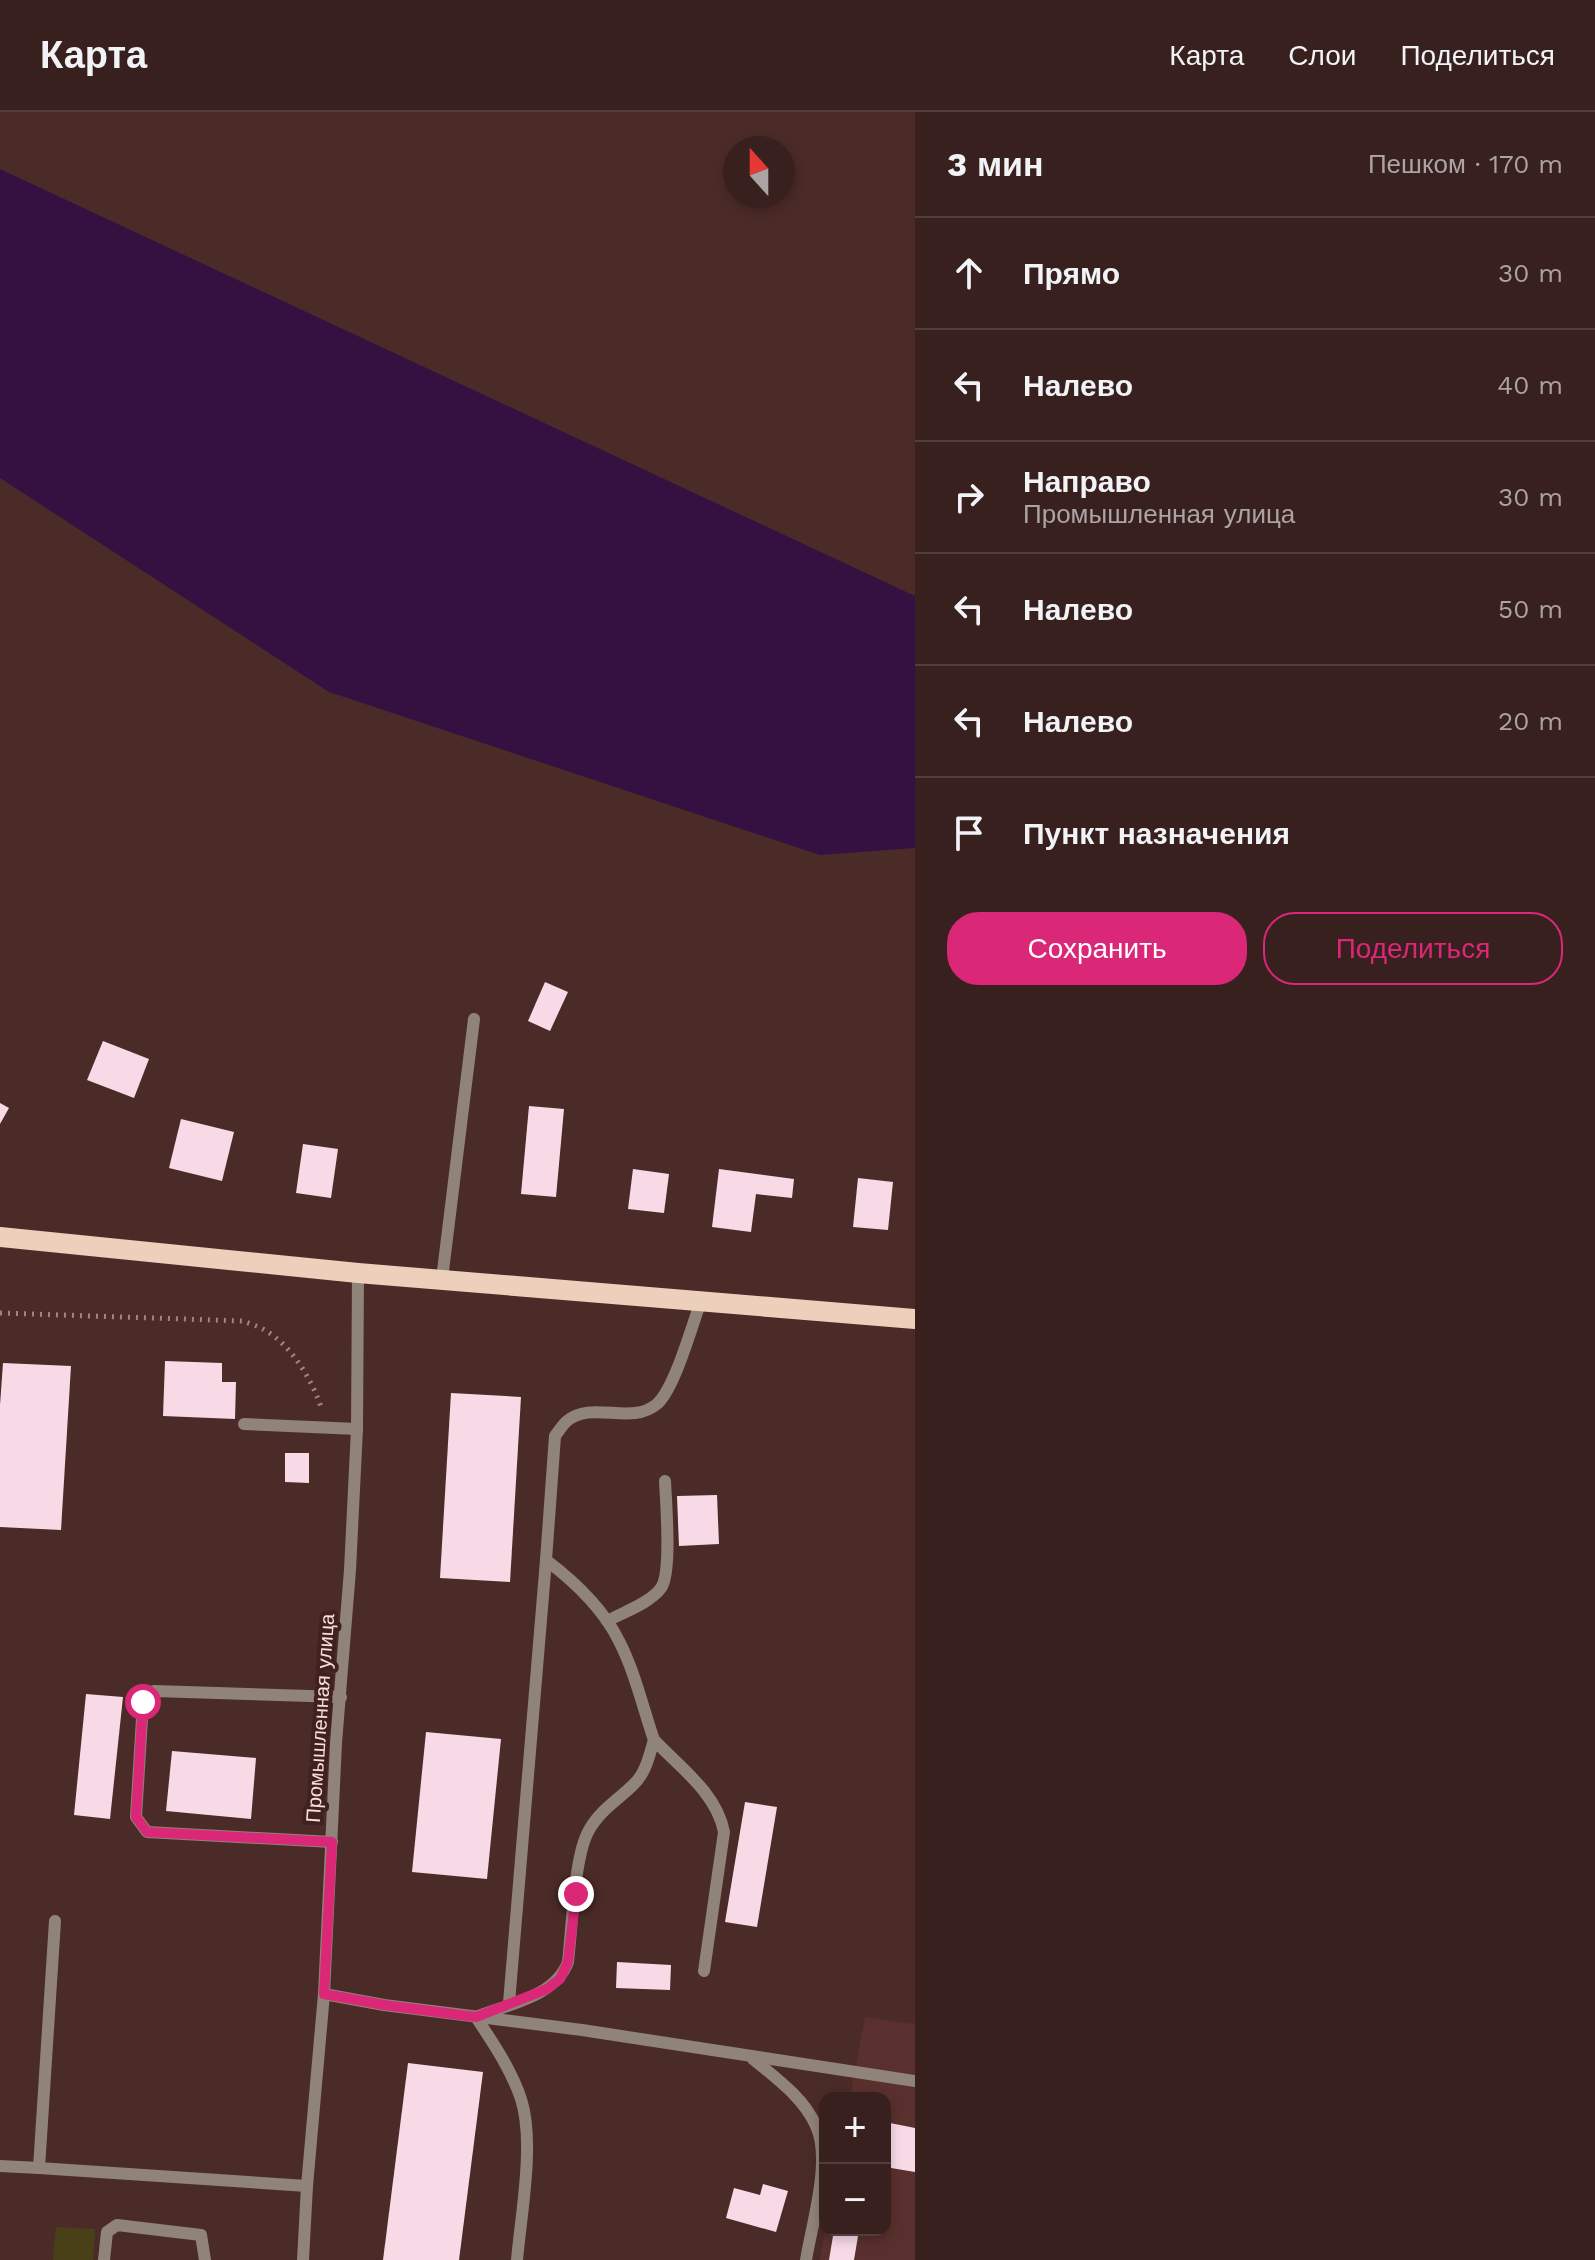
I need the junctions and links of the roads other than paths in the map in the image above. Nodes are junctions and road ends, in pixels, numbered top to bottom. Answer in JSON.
{"nodes":[{"id":1,"x":474,"y":1019,"type":"dead end"},
{"id":2,"x":0,"y":1237,"type":"edge"},
{"id":3,"x":358,"y":1273,"type":"junction"},
{"id":4,"x":442,"y":1279,"type":"junction"},
{"id":5,"x":701,"y":1301,"type":"junction"},
{"id":6,"x":915,"y":1319,"type":"edge"},
{"id":7,"x":244,"y":1424,"type":"dead end"},
{"id":8,"x":357,"y":1429,"type":"junction"},
{"id":9,"x":665,"y":1481,"type":"dead end"},
{"id":10,"x":546,"y":1560,"type":"junction"},
{"id":11,"x":607,"y":1621,"type":"junction"},
{"id":12,"x":341,"y":1697,"type":"junction"},
{"id":13,"x":654,"y":1740,"type":"junction"},
{"id":14,"x":332,"y":1842,"type":"junction"},
{"id":15,"x":55,"y":1921,"type":"dead end"},
{"id":16,"x":704,"y":1971,"type":"dead end"},
{"id":17,"x":324,"y":1994,"type":"junction"},
{"id":18,"x":509,"y":2003,"type":"junction"},
{"id":19,"x":476,"y":2017,"type":"junction"},
{"id":20,"x":751,"y":2057,"type":"junction"},
{"id":21,"x":915,"y":2081,"type":"edge"},
{"id":22,"x":0,"y":2166,"type":"edge"},
{"id":23,"x":39,"y":2168,"type":"junction"},
{"id":24,"x":307,"y":2186,"type":"junction"},
{"id":25,"x":104,"y":2260,"type":"edge"},
{"id":26,"x":205,"y":2260,"type":"edge"},
{"id":27,"x":303,"y":2260,"type":"edge"},
{"id":28,"x":517,"y":2260,"type":"edge"},
{"id":29,"x":806,"y":2260,"type":"edge"}],
"edges":[{"from":1,"to":4,"type":"lane"},
{"from":2,"to":3,"type":"main road"},
{"from":3,"to":4,"type":"main road"},
{"from":3,"to":8,"type":"lane","name":"Промышленная улица"},
{"from":4,"to":5,"type":"main road"},
{"from":5,"to":6,"type":"main road"},
{"from":5,"to":10,"type":"lane"},
{"from":7,"to":8,"type":"lane"},
{"from":8,"to":12,"type":"lane","name":"Промышленная улица"},
{"from":9,"to":11,"type":"lane"},
{"from":10,"to":11,"type":"lane"},
{"from":10,"to":18,"type":"lane"},
{"from":11,"to":13,"type":"lane"},
{"from":12,"to":14,"type":"lane","name":"Промышленная улица"},
{"from":12,"to":14,"type":"lane"},
{"from":13,"to":16,"type":"lane"},
{"from":13,"to":18,"type":"lane"},
{"from":14,"to":17,"type":"lane","name":"Промышленная улица"},
{"from":15,"to":23,"type":"lane"},
{"from":17,"to":19,"type":"lane"},
{"from":17,"to":24,"type":"lane","name":"Промышленная улица"},
{"from":18,"to":19,"type":"lane"},
{"from":19,"to":20,"type":"lane"},
{"from":19,"to":28,"type":"lane"},
{"from":20,"to":21,"type":"lane"},
{"from":20,"to":29,"type":"lane"},
{"from":22,"to":23,"type":"lane"},
{"from":23,"to":24,"type":"lane"},
{"from":24,"to":27,"type":"lane","name":"Промышленная улица"},
{"from":25,"to":26,"type":"lane"}]}
